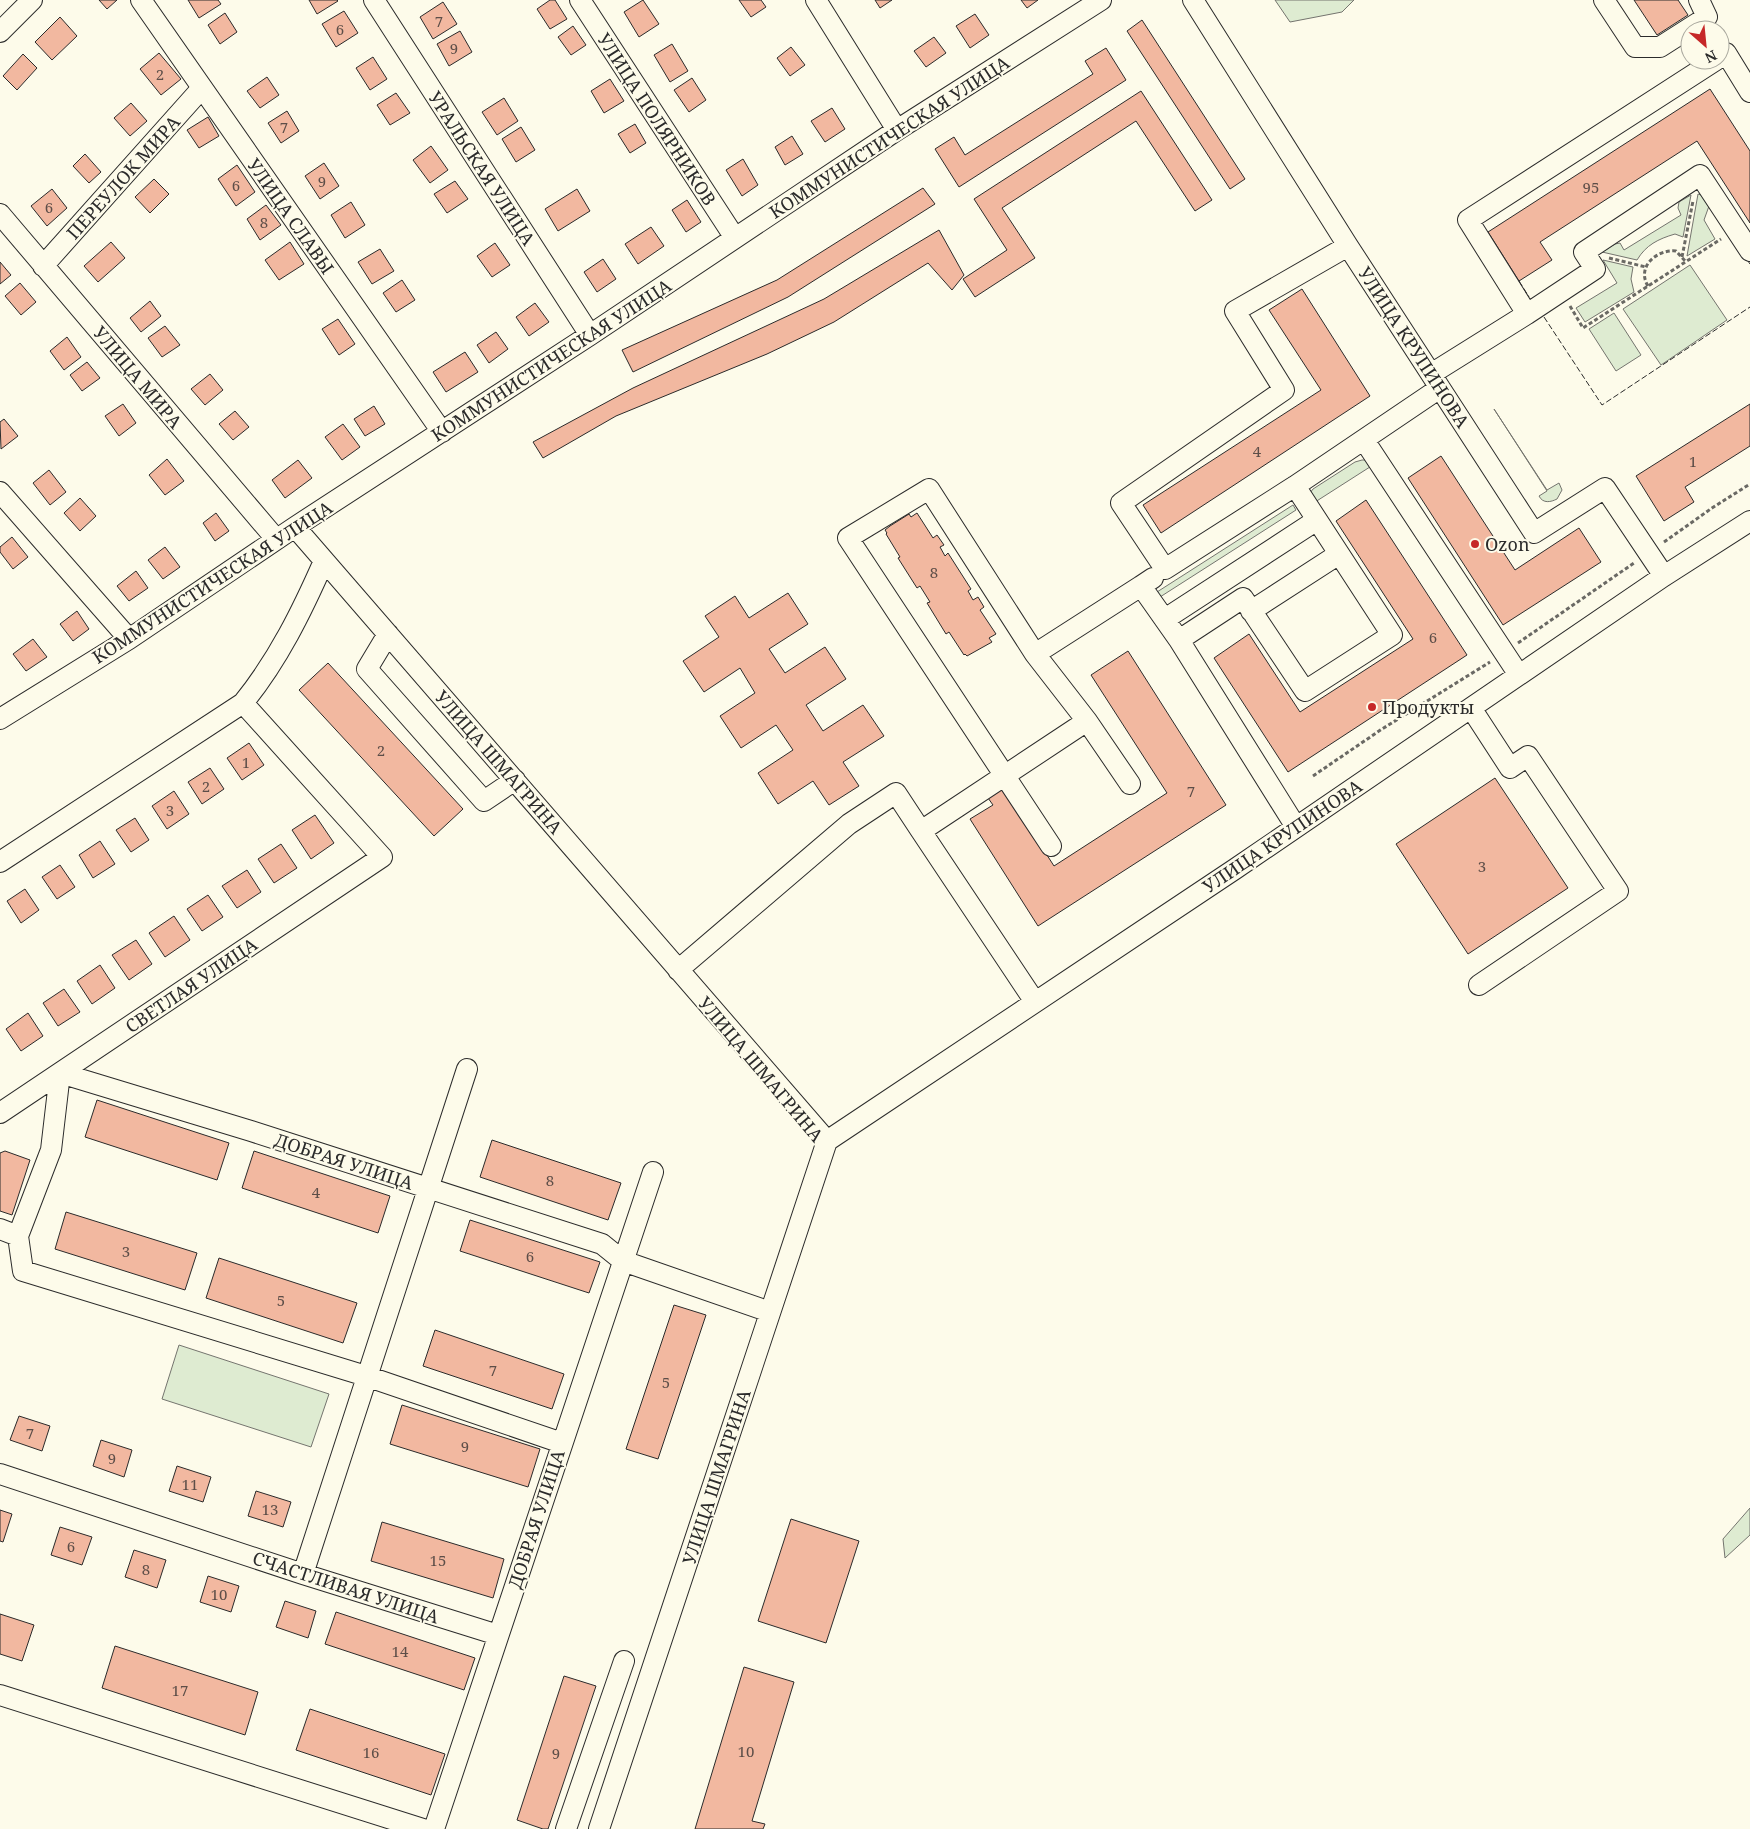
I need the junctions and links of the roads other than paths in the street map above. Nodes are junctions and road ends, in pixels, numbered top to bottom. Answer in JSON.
{"nodes":[{"id":1,"x":32,"y":0,"type":"edge"},
{"id":2,"x":141,"y":0,"type":"edge"},
{"id":3,"x":374,"y":0,"type":"edge"},
{"id":4,"x":580,"y":0,"type":"edge"},
{"id":5,"x":816,"y":0,"type":"edge"},
{"id":6,"x":1102,"y":0,"type":"edge"},
{"id":7,"x":1193,"y":0,"type":"edge"},
{"id":8,"x":1604,"y":0,"type":"edge"},
{"id":9,"x":1699,"y":0,"type":"edge"},
{"id":10,"x":1073,"y":8,"type":"edge"},
{"id":11,"x":0,"y":32,"type":"edge"},
{"id":12,"x":1730,"y":60,"type":"edge"},
{"id":13,"x":1700,"y":70,"type":"edge"},
{"id":14,"x":202,"y":88,"type":"junction"},
{"id":15,"x":1750,"y":92,"type":"edge"},
{"id":16,"x":897,"y":130,"type":"junction"},
{"id":17,"x":0,"y":214,"type":"edge"},
{"id":18,"x":735,"y":238,"type":"junction"},
{"id":19,"x":1348,"y":246,"type":"junction"},
{"id":20,"x":1750,"y":251,"type":"edge"},
{"id":21,"x":43,"y":266,"type":"junction"},
{"id":22,"x":1527,"y":314,"type":"junction"},
{"id":23,"x":590,"y":335,"type":"junction"},
{"id":24,"x":1436,"y":381,"type":"junction"},
{"id":25,"x":442,"y":432,"type":"junction"},
{"id":26,"x":1364,"y":440,"type":"junction"},
{"id":27,"x":1295,"y":486,"type":"junction"},
{"id":28,"x":0,"y":492,"type":"edge"},
{"id":29,"x":1317,"y":520,"type":"junction"},
{"id":30,"x":1750,"y":521,"type":"edge"},
{"id":31,"x":295,"y":527,"type":"junction"},
{"id":32,"x":276,"y":540,"type":"junction"},
{"id":33,"x":1339,"y":554,"type":"junction"},
{"id":34,"x":324,"y":561,"type":"junction"},
{"id":35,"x":1165,"y":569,"type":"junction"},
{"id":36,"x":1664,"y":576,"type":"junction"},
{"id":37,"x":1141,"y":586,"type":"junction"},
{"id":38,"x":1251,"y":611,"type":"junction"},
{"id":39,"x":1165,"y":619,"type":"junction"},
{"id":40,"x":388,"y":634,"type":"junction"},
{"id":41,"x":129,"y":639,"type":"junction"},
{"id":42,"x":1179,"y":640,"type":"junction"},
{"id":43,"x":1034,"y":654,"type":"junction"},
{"id":44,"x":1519,"y":675,"type":"junction"},
{"id":45,"x":243,"y":703,"type":"junction"},
{"id":46,"x":1471,"y":708,"type":"junction"},
{"id":47,"x":0,"y":719,"type":"edge"},
{"id":48,"x":1087,"y":721,"type":"junction"},
{"id":49,"x":1005,"y":776,"type":"junction"},
{"id":50,"x":515,"y":780,"type":"junction"},
{"id":51,"x":1130,"y":784,"type":"dead end"},
{"id":52,"x":1296,"y":828,"type":"junction"},
{"id":53,"x":921,"y":831,"type":"junction"},
{"id":54,"x":1050,"y":846,"type":"dead end"},
{"id":55,"x":0,"y":862,"type":"edge"},
{"id":56,"x":678,"y":970,"type":"junction"},
{"id":57,"x":1479,"y":985,"type":"dead end"},
{"id":58,"x":1035,"y":1002,"type":"junction"},
{"id":59,"x":467,"y":1069,"type":"dead end"},
{"id":60,"x":60,"y":1073,"type":"junction"},
{"id":61,"x":0,"y":1113,"type":"edge"},
{"id":62,"x":826,"y":1141,"type":"junction"},
{"id":63,"x":653,"y":1172,"type":"dead end"},
{"id":64,"x":428,"y":1188,"type":"junction"},
{"id":65,"x":9,"y":1232,"type":"edge"},
{"id":66,"x":623,"y":1261,"type":"junction"},
{"id":67,"x":770,"y":1312,"type":"junction"},
{"id":68,"x":366,"y":1376,"type":"junction"},
{"id":69,"x":562,"y":1443,"type":"junction"},
{"id":70,"x":0,"y":1474,"type":"edge"},
{"id":71,"x":303,"y":1574,"type":"junction"},
{"id":72,"x":498,"y":1635,"type":"junction"},
{"id":73,"x":624,"y":1661,"type":"dead end"},
{"id":74,"x":0,"y":1695,"type":"edge"},
{"id":75,"x":423,"y":1829,"type":"edge"},
{"id":76,"x":434,"y":1829,"type":"edge"},
{"id":77,"x":566,"y":1829,"type":"edge"},
{"id":78,"x":599,"y":1829,"type":"edge"}],
"edges":[{"from":1,"to":11,"type":"street"},
{"from":2,"to":14,"type":"street","name":"УЛИЦА СЛАВЫ"},
{"from":3,"to":23,"type":"street","name":"УРАЛЬСКАЯ УЛИЦА"},
{"from":4,"to":18,"type":"street","name":"УЛИЦА ПОЛЯРНИКОВ"},
{"from":5,"to":16,"type":"street"},
{"from":6,"to":10,"type":"street","name":"КОММУНИСТИЧЕСКАЯ УЛИЦА"},
{"from":7,"to":19,"type":"street","name":"УЛИЦА КРУПИНОВА"},
{"from":8,"to":9,"type":"street"},
{"from":10,"to":16,"type":"street","name":"КОММУНИСТИЧЕСКАЯ УЛИЦА"},
{"from":12,"to":15,"type":"street"},
{"from":13,"to":22,"type":"street"},
{"from":14,"to":21,"type":"street","name":"ПЕРЕУЛОК МИРА"},
{"from":14,"to":25,"type":"street","name":"УЛИЦА СЛАВЫ"},
{"from":16,"to":18,"type":"street","name":"КОММУНИСТИЧЕСКАЯ УЛИЦА"},
{"from":17,"to":21,"type":"street","name":"УЛИЦА МИРА"},
{"from":18,"to":23,"type":"street","name":"КОММУНИСТИЧЕСКАЯ УЛИЦА"},
{"from":19,"to":24,"type":"street","name":"УЛИЦА КРУПИНОВА"},
{"from":19,"to":35,"type":"street"},
{"from":20,"to":22,"type":"street"},
{"from":21,"to":32,"type":"street","name":"УЛИЦА МИРА"},
{"from":22,"to":24,"type":"street"},
{"from":23,"to":25,"type":"street","name":"КОММУНИСТИЧЕСКАЯ УЛИЦА"},
{"from":24,"to":26,"type":"street"},
{"from":24,"to":36,"type":"street","name":"УЛИЦА КРУПИНОВА"},
{"from":25,"to":31,"type":"street","name":"КОММУНИСТИЧЕСКАЯ УЛИЦА"},
{"from":26,"to":27,"type":"street"},
{"from":26,"to":44,"type":"street"},
{"from":27,"to":29,"type":"street"},
{"from":27,"to":35,"type":"street"},
{"from":28,"to":41,"type":"street"},
{"from":29,"to":33,"type":"street"},
{"from":29,"to":39,"type":"street"},
{"from":30,"to":36,"type":"street","name":"УЛИЦА КРУПИНОВА"},
{"from":31,"to":32,"type":"street","name":"КОММУНИСТИЧЕСКАЯ УЛИЦА"},
{"from":31,"to":34,"type":"street","name":"УЛИЦА ШМАГРИНА"},
{"from":32,"to":41,"type":"street","name":"КОММУНИСТИЧЕСКАЯ УЛИЦА"},
{"from":33,"to":38,"type":"street"},
{"from":33,"to":38,"type":"street"},
{"from":34,"to":40,"type":"street","name":"УЛИЦА ШМАГРИНА"},
{"from":34,"to":45,"type":"street"},
{"from":35,"to":37,"type":"street"},
{"from":36,"to":44,"type":"street","name":"УЛИЦА КРУПИНОВА"},
{"from":37,"to":39,"type":"street"},
{"from":37,"to":43,"type":"street"},
{"from":38,"to":42,"type":"street"},
{"from":39,"to":42,"type":"street"},
{"from":40,"to":50,"type":"street","name":"УЛИЦА ШМАГРИНА"},
{"from":40,"to":50,"type":"street"},
{"from":41,"to":47,"type":"street","name":"КОММУНИСТИЧЕСКАЯ УЛИЦА"},
{"from":42,"to":52,"type":"street"},
{"from":43,"to":48,"type":"street"},
{"from":43,"to":49,"type":"street"},
{"from":44,"to":46,"type":"street","name":"УЛИЦА КРУПИНОВА"},
{"from":45,"to":55,"type":"street"},
{"from":45,"to":60,"type":"street","name":"СВЕТЛАЯ УЛИЦА"},
{"from":46,"to":52,"type":"street","name":"УЛИЦА КРУПИНОВА"},
{"from":46,"to":57,"type":"street"},
{"from":48,"to":49,"type":"street"},
{"from":48,"to":51,"type":"street"},
{"from":49,"to":53,"type":"street"},
{"from":49,"to":54,"type":"street"},
{"from":50,"to":56,"type":"street","name":"УЛИЦА ШМАГРИНА"},
{"from":52,"to":58,"type":"street","name":"УЛИЦА КРУПИНОВА"},
{"from":53,"to":56,"type":"street"},
{"from":53,"to":58,"type":"street"},
{"from":56,"to":62,"type":"street","name":"УЛИЦА ШМАГРИНА"},
{"from":58,"to":62,"type":"street","name":"УЛИЦА КРУПИНОВА"},
{"from":59,"to":64,"type":"street"},
{"from":60,"to":61,"type":"street","name":"СВЕТЛАЯ УЛИЦА"},
{"from":60,"to":64,"type":"street","name":"ДОБРАЯ УЛИЦА"},
{"from":60,"to":65,"type":"street"},
{"from":62,"to":67,"type":"street","name":"УЛИЦА ШМАГРИНА"},
{"from":63,"to":66,"type":"street","name":"ДОБРАЯ УЛИЦА"},
{"from":64,"to":66,"type":"street","name":"ДОБРАЯ УЛИЦА"},
{"from":64,"to":68,"type":"street"},
{"from":65,"to":68,"type":"street"},
{"from":66,"to":67,"type":"street","name":"ДОБРАЯ УЛИЦА"},
{"from":66,"to":69,"type":"street","name":"ДОБРАЯ УЛИЦА"},
{"from":67,"to":78,"type":"street","name":"УЛИЦА ШМАГРИНА"},
{"from":68,"to":69,"type":"street"},
{"from":68,"to":71,"type":"street"},
{"from":69,"to":72,"type":"street","name":"ДОБРАЯ УЛИЦА"},
{"from":70,"to":71,"type":"street","name":"СЧАСТЛИВАЯ УЛИЦА"},
{"from":71,"to":72,"type":"street","name":"СЧАСТЛИВАЯ УЛИЦА"},
{"from":72,"to":76,"type":"street"},
{"from":73,"to":77,"type":"street"},
{"from":74,"to":75,"type":"street"}]}
